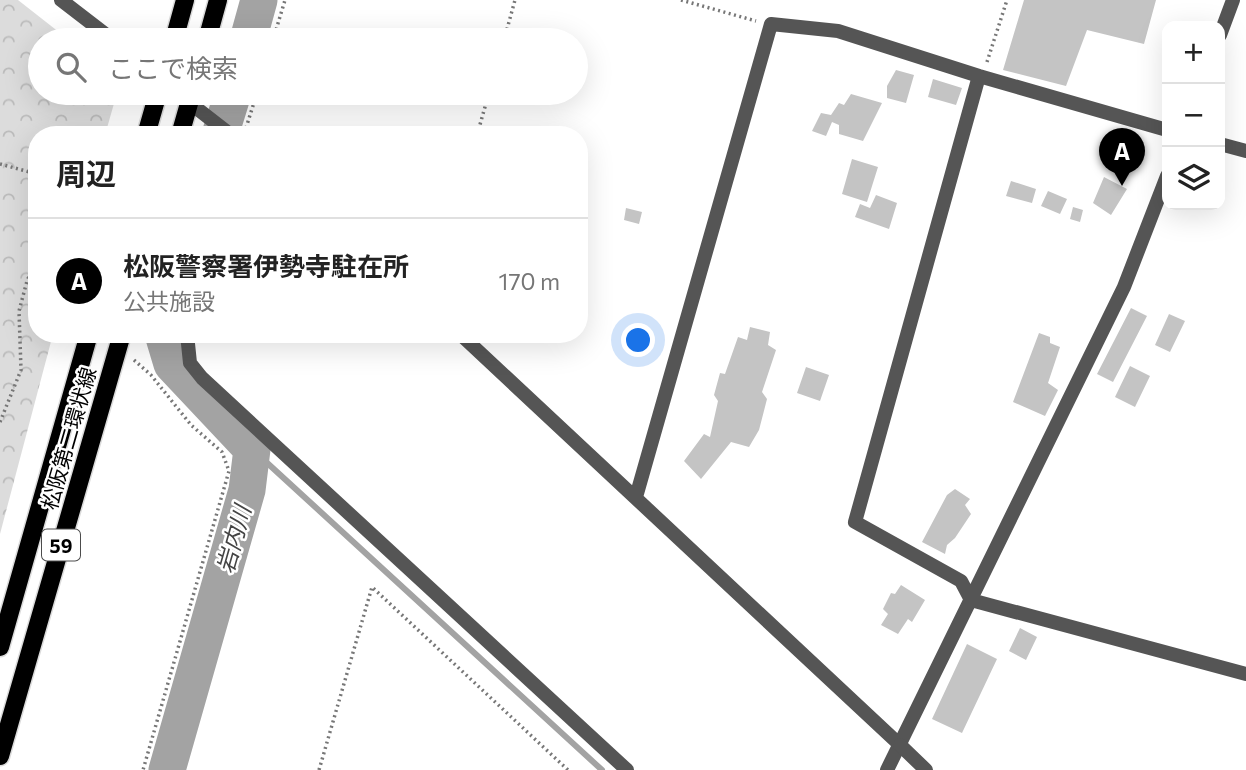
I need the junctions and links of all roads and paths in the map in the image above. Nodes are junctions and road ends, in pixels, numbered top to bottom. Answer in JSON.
{"nodes":[{"id":1,"x":61,"y":0,"type":"edge"},
{"id":2,"x":185,"y":0,"type":"edge"},
{"id":3,"x":218,"y":0,"type":"edge"},
{"id":4,"x":285,"y":0,"type":"edge"},
{"id":5,"x":515,"y":0,"type":"edge"},
{"id":6,"x":681,"y":0,"type":"edge"},
{"id":7,"x":1007,"y":0,"type":"edge"},
{"id":8,"x":1233,"y":0,"type":"edge"},
{"id":9,"x":1225,"y":22,"type":"edge"},
{"id":10,"x":771,"y":24,"type":"junction"},
{"id":11,"x":97,"y":28,"type":"edge"},
{"id":12,"x":177,"y":28,"type":"edge"},
{"id":13,"x":210,"y":28,"type":"edge"},
{"id":14,"x":277,"y":28,"type":"edge"},
{"id":15,"x":507,"y":28,"type":"edge"},
{"id":16,"x":979,"y":76,"type":"junction"},
{"id":17,"x":155,"y":105,"type":"edge"},
{"id":18,"x":185,"y":105,"type":"edge"},
{"id":19,"x":195,"y":105,"type":"edge"},
{"id":20,"x":253,"y":105,"type":"edge"},
{"id":21,"x":486,"y":105,"type":"edge"},
{"id":22,"x":149,"y":126,"type":"edge"},
{"id":23,"x":181,"y":126,"type":"edge"},
{"id":24,"x":219,"y":126,"type":"edge"},
{"id":25,"x":247,"y":126,"type":"edge"},
{"id":26,"x":480,"y":126,"type":"edge"},
{"id":27,"x":1162,"y":129,"type":"edge"},
{"id":28,"x":1225,"y":145,"type":"edge"},
{"id":29,"x":1246,"y":151,"type":"edge"},
{"id":30,"x":0,"y":163,"type":"edge"},
{"id":31,"x":28,"y":171,"type":"edge"},
{"id":32,"x":1162,"y":189,"type":"edge"},
{"id":33,"x":28,"y":279,"type":"edge"},
{"id":34,"x":86,"y":343,"type":"edge"},
{"id":35,"x":120,"y":343,"type":"edge"},
{"id":36,"x":121,"y":343,"type":"edge"},
{"id":37,"x":188,"y":343,"type":"edge"},
{"id":38,"x":470,"y":343,"type":"edge"},
{"id":39,"x":3,"y":407,"type":"edge"},
{"id":40,"x":0,"y":422,"type":"edge"},
{"id":41,"x":636,"y":498,"type":"junction"},
{"id":42,"x":971,"y":600,"type":"junction"},
{"id":43,"x":0,"y":647,"type":"edge"},
{"id":44,"x":1246,"y":674,"type":"edge"},
{"id":45,"x":900,"y":745,"type":"junction"},
{"id":46,"x":0,"y":756,"type":"edge"},
{"id":47,"x":143,"y":770,"type":"edge"},
{"id":48,"x":320,"y":770,"type":"edge"},
{"id":49,"x":568,"y":770,"type":"edge"},
{"id":50,"x":627,"y":770,"type":"edge"},
{"id":51,"x":887,"y":770,"type":"edge"},
{"id":52,"x":926,"y":770,"type":"edge"}],
"edges":[{"from":1,"to":11,"type":"street"},
{"from":2,"to":12,"type":"main road"},
{"from":3,"to":13,"type":"main road"},
{"from":4,"to":14,"type":"path"},
{"from":5,"to":15,"type":"path"},
{"from":6,"to":10,"type":"path"},
{"from":7,"to":16,"type":"path"},
{"from":8,"to":9,"type":"street"},
{"from":10,"to":16,"type":"street"},
{"from":10,"to":41,"type":"street"},
{"from":16,"to":27,"type":"street"},
{"from":16,"to":42,"type":"street"},
{"from":17,"to":22,"type":"main road"},
{"from":18,"to":23,"type":"main road"},
{"from":19,"to":24,"type":"street"},
{"from":20,"to":25,"type":"path"},
{"from":21,"to":26,"type":"path"},
{"from":28,"to":29,"type":"street"},
{"from":30,"to":31,"type":"path"},
{"from":32,"to":42,"type":"street"},
{"from":33,"to":39,"type":"path"},
{"from":34,"to":43,"type":"main road","name":"松阪第二環状線","number":"59"},
{"from":35,"to":46,"type":"main road","name":"松阪第二環状線","number":"59"},
{"from":36,"to":47,"type":"path"},
{"from":37,"to":50,"type":"street"},
{"from":38,"to":41,"type":"street"},
{"from":39,"to":40,"type":"path"},
{"from":41,"to":45,"type":"street"},
{"from":42,"to":44,"type":"street"},
{"from":42,"to":45,"type":"street"},
{"from":45,"to":51,"type":"street"},
{"from":45,"to":52,"type":"street"},
{"from":48,"to":49,"type":"path"}]}
